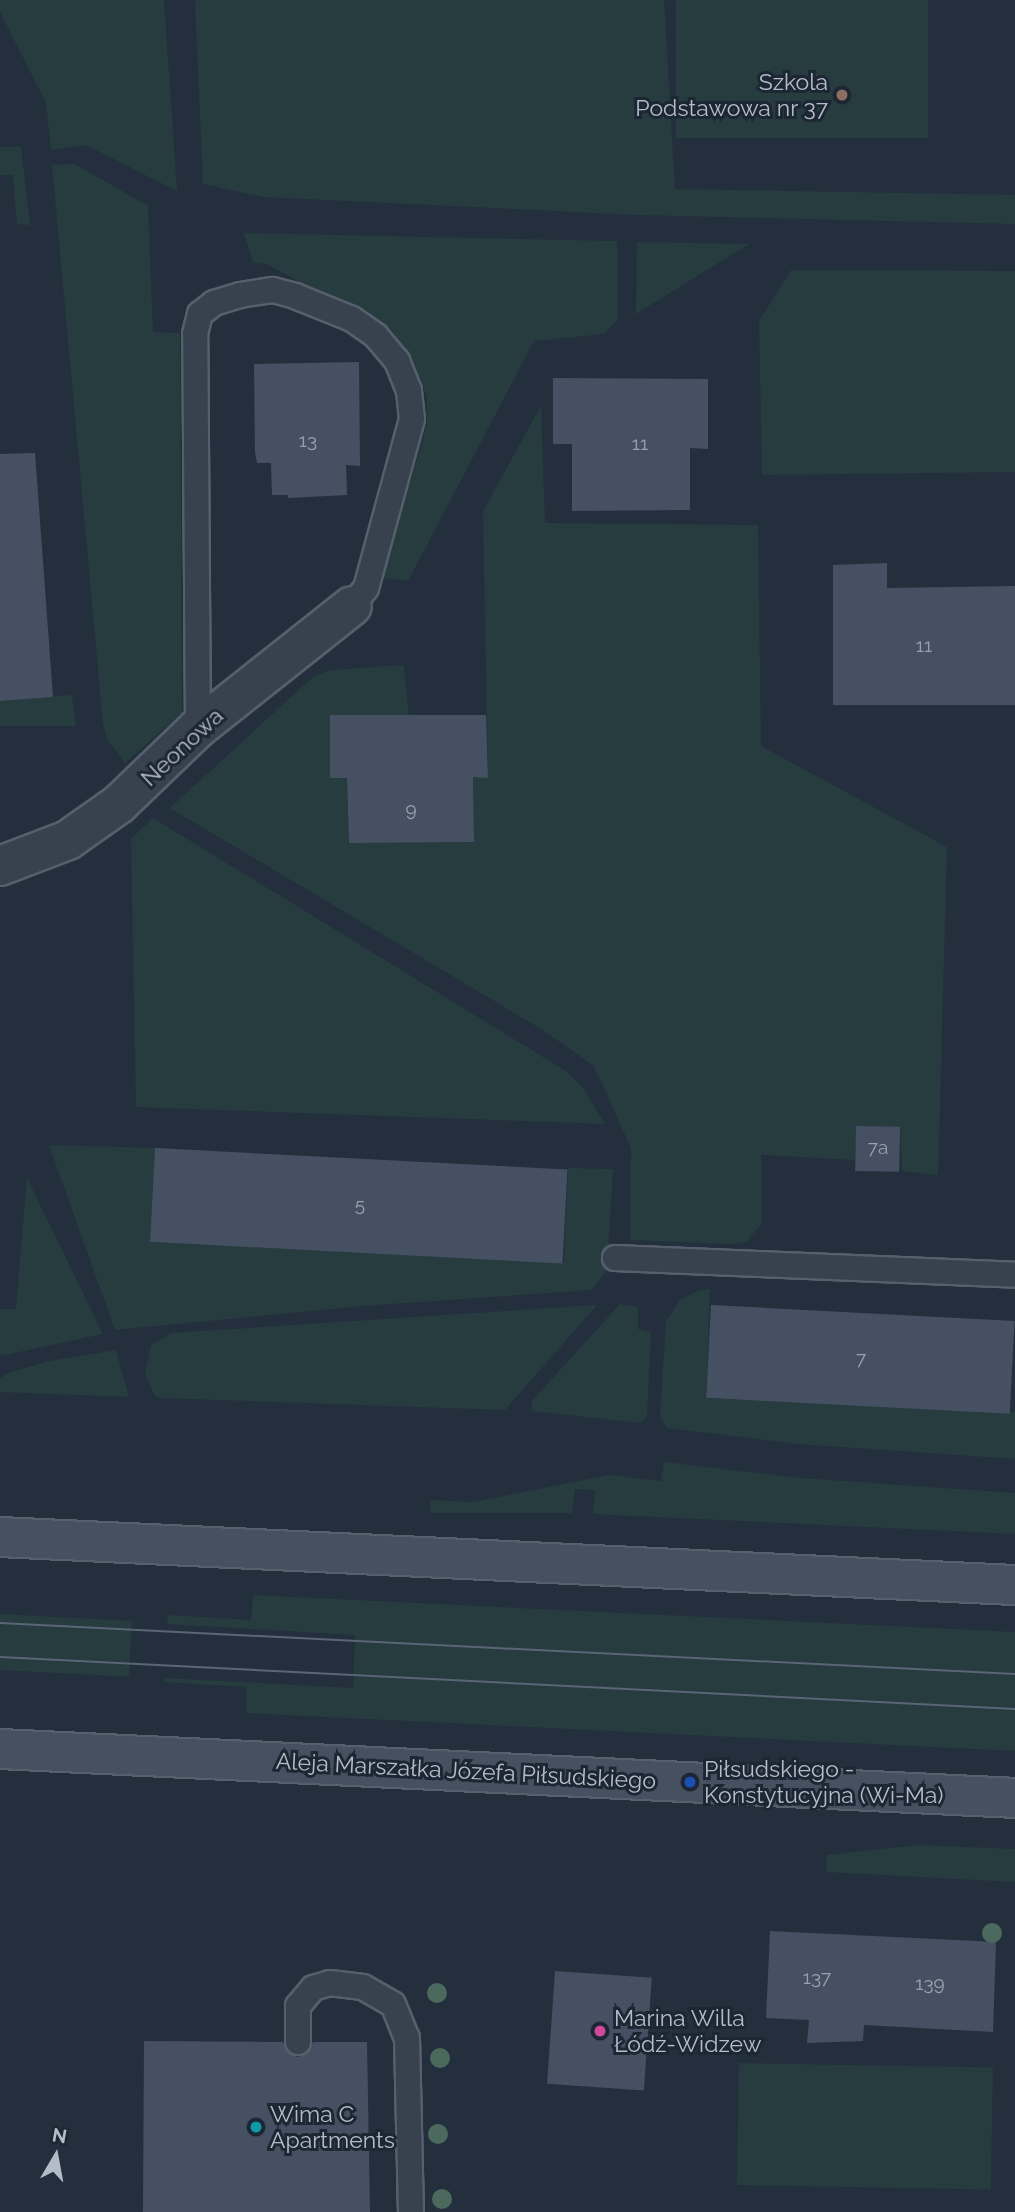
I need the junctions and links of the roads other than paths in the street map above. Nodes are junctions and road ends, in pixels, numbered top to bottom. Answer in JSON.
{"nodes":[{"id":1,"x":352,"y":607,"type":"joint"},
{"id":2,"x":198,"y":728,"type":"junction"},
{"id":3,"x":0,"y":866,"type":"edge"},
{"id":4,"x":615,"y":1258,"type":"dead end"},
{"id":5,"x":1015,"y":1275,"type":"edge"},
{"id":6,"x":0,"y":1537,"type":"edge"},
{"id":7,"x":1015,"y":1585,"type":"edge"},
{"id":8,"x":0,"y":1749,"type":"edge"},
{"id":9,"x":1015,"y":1798,"type":"edge"},
{"id":10,"x":298,"y":2042,"type":"dead end"},
{"id":11,"x":411,"y":2212,"type":"edge"}],
"edges":[{"from":1,"to":2,"type":"street","name":"Neonowa"},
{"from":1,"to":2,"type":"lane"},
{"from":2,"to":3,"type":"street","name":"Neonowa"},
{"from":4,"to":5,"type":"lane"},
{"from":6,"to":7,"type":"main road"},
{"from":8,"to":9,"type":"main road","name":"Aleja Marszałka Józefa Piłsudskiego"},
{"from":10,"to":11,"type":"lane"}]}
